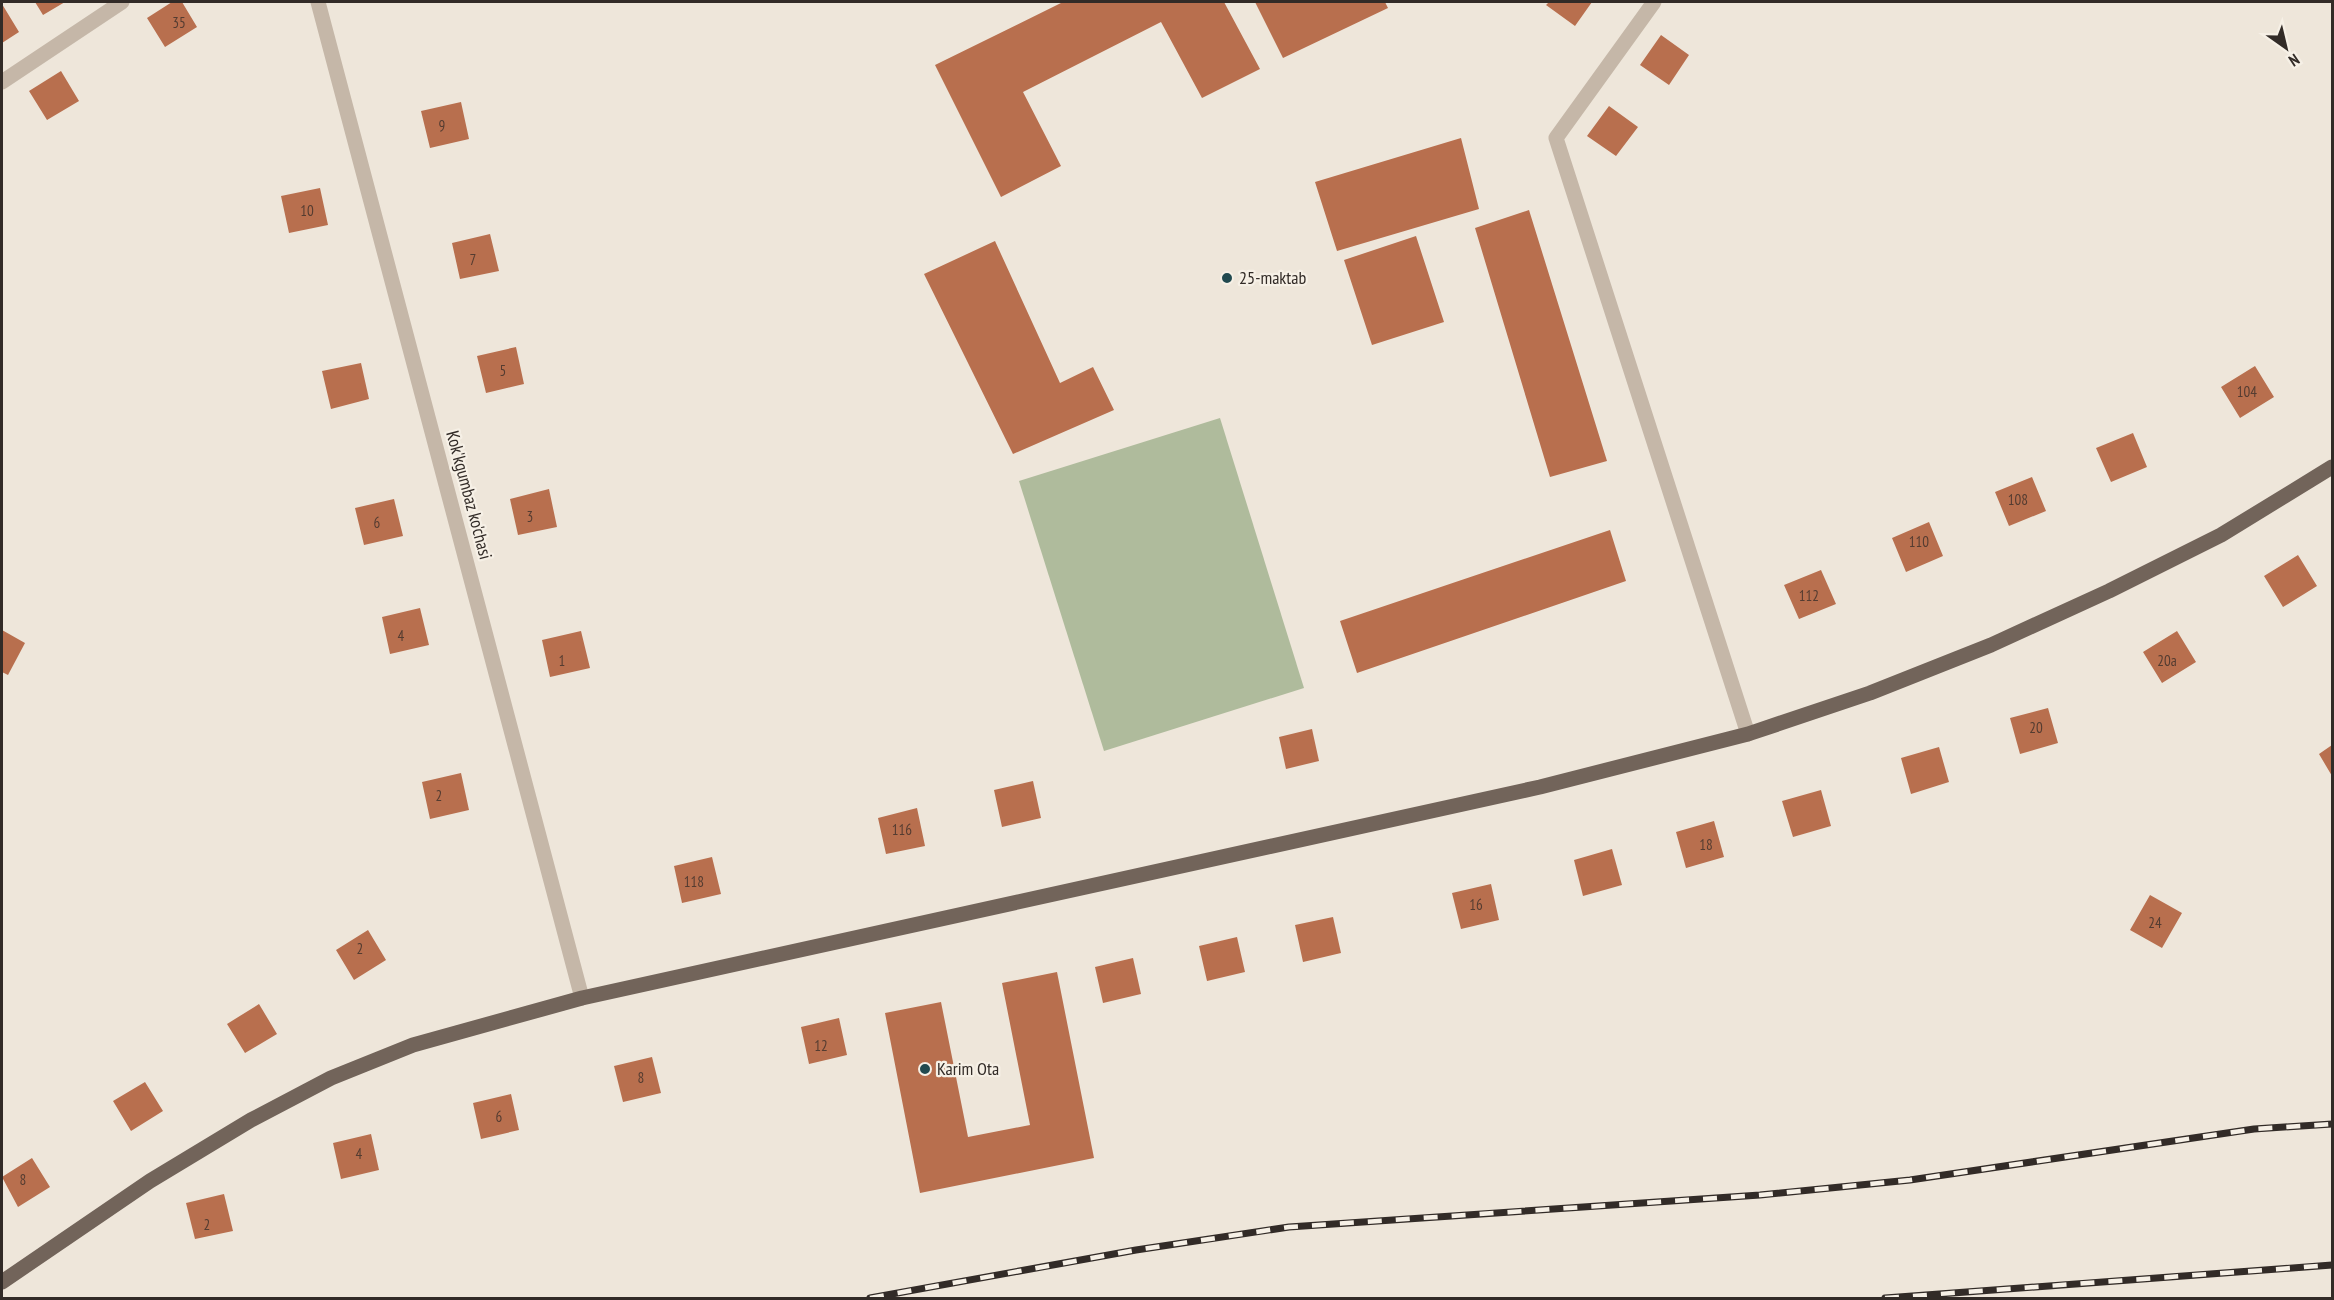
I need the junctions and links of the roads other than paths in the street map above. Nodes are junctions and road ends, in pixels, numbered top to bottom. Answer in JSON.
{"nodes":[{"id":1,"x":122,"y":2,"type":"edge"},
{"id":2,"x":318,"y":2,"type":"edge"},
{"id":3,"x":1654,"y":2,"type":"edge"},
{"id":4,"x":2,"y":82,"type":"edge"},
{"id":5,"x":2332,"y":467,"type":"edge"},
{"id":6,"x":1748,"y":734,"type":"junction"},
{"id":7,"x":582,"y":998,"type":"junction"},
{"id":8,"x":2,"y":1282,"type":"edge"}],
"edges":[{"from":1,"to":4,"type":"street"},
{"from":2,"to":7,"type":"street","name":"Kok'kgumbaz ko'chasi"},
{"from":3,"to":6,"type":"street"},
{"from":5,"to":6,"type":"main road"},
{"from":6,"to":7,"type":"main road"},
{"from":7,"to":8,"type":"main road"}]}
